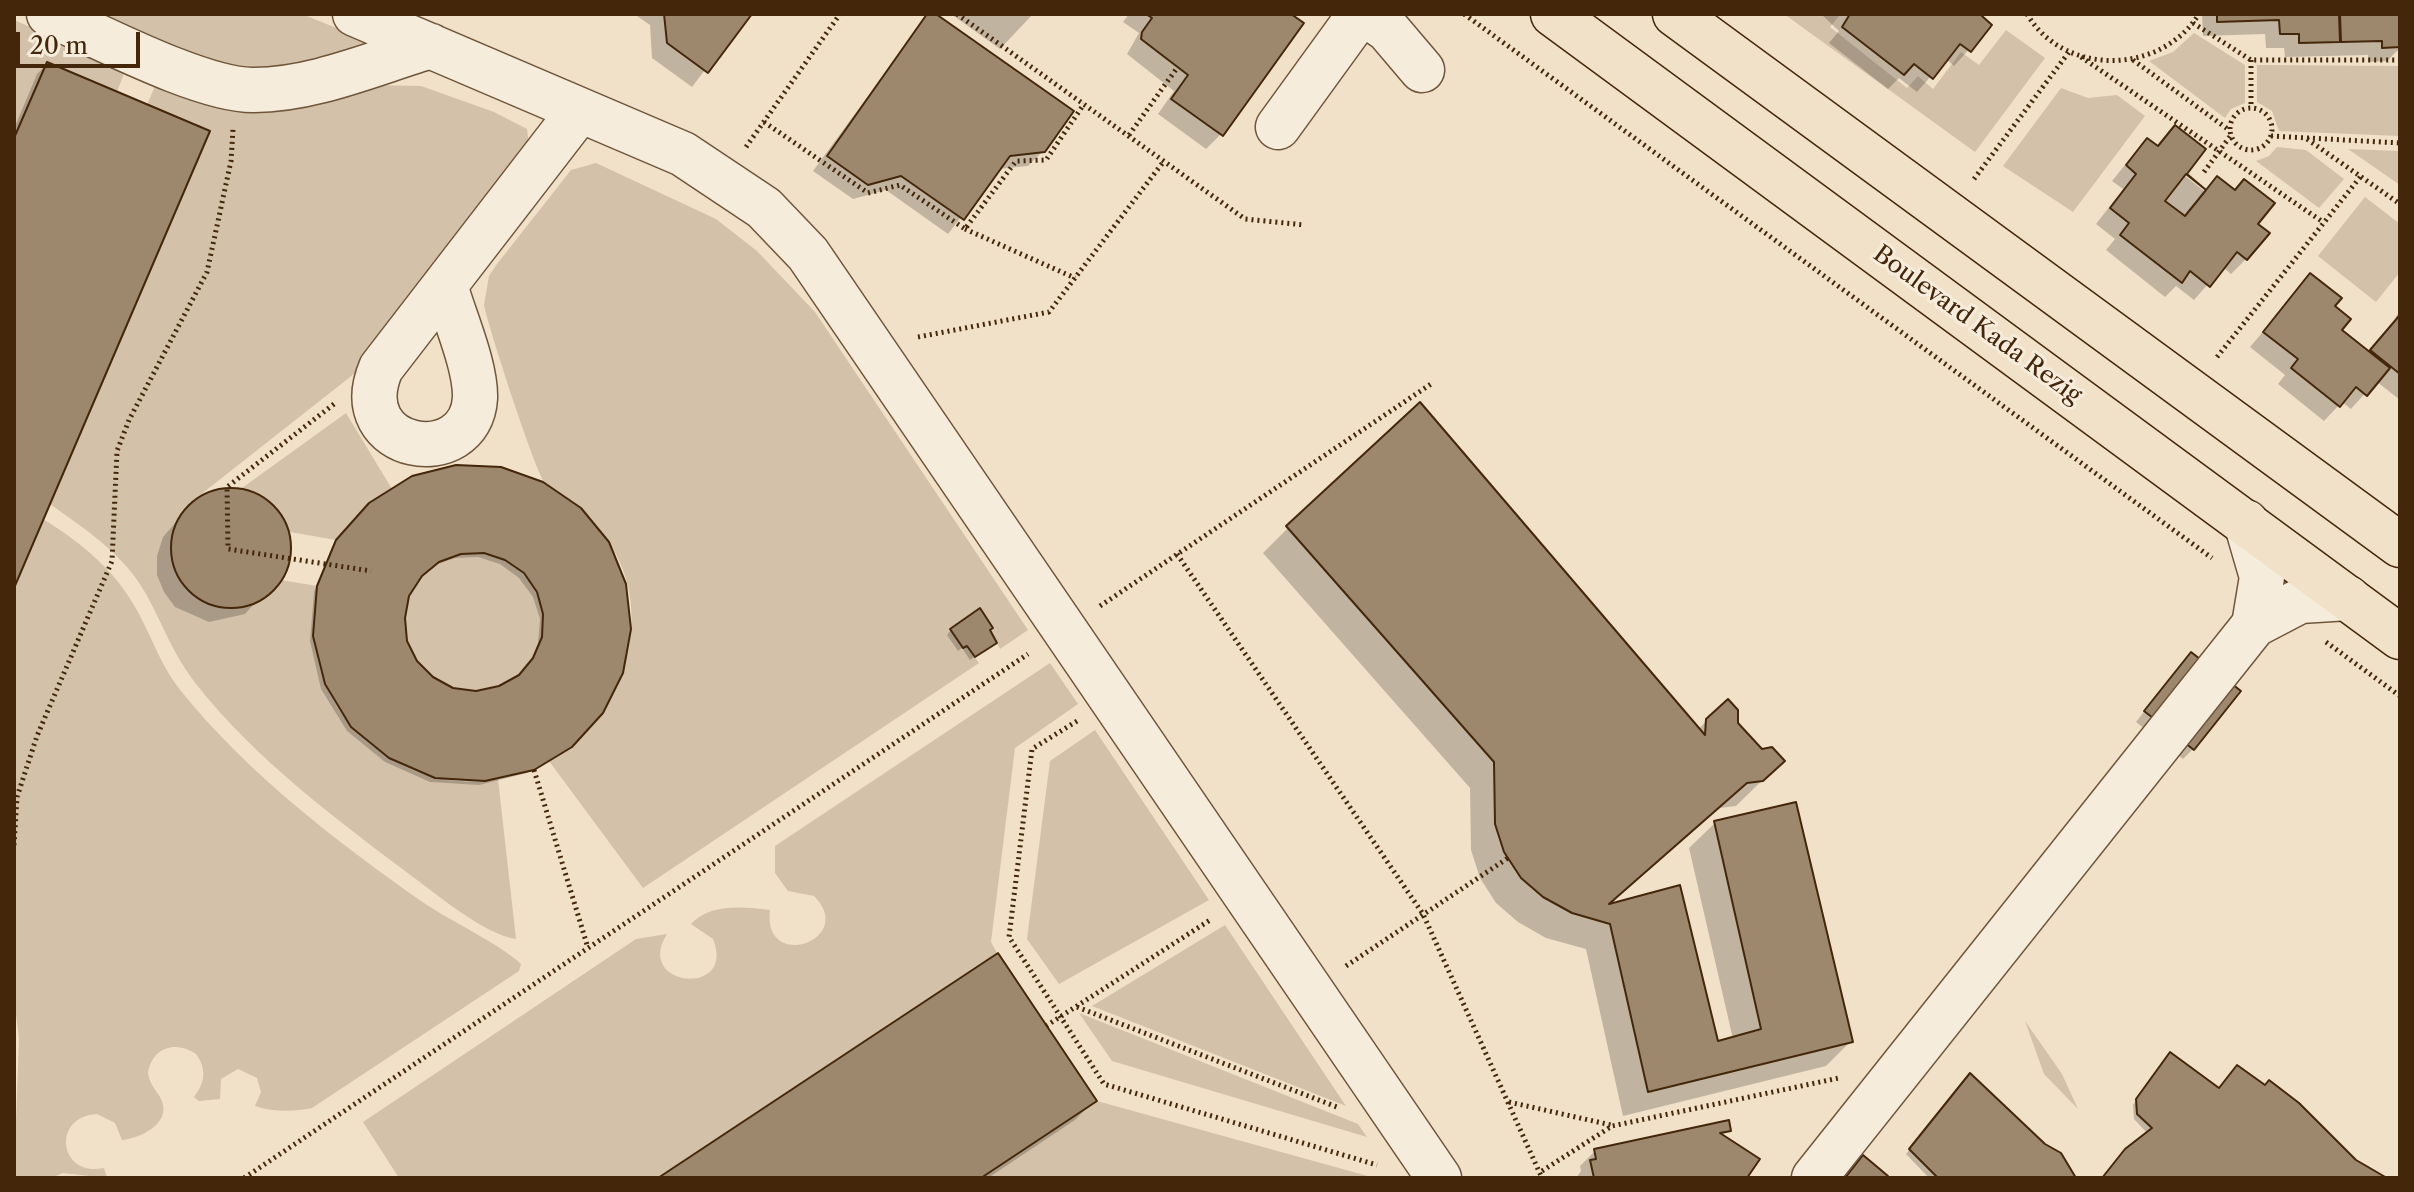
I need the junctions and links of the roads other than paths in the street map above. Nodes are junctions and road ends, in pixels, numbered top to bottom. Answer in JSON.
{"nodes":[{"id":1,"x":49,"y":14,"type":"edge"},
{"id":2,"x":355,"y":14,"type":"edge"},
{"id":3,"x":1362,"y":14,"type":"edge"},
{"id":4,"x":1553,"y":14,"type":"edge"},
{"id":5,"x":1675,"y":14,"type":"edge"},
{"id":6,"x":431,"y":46,"type":"junction"},
{"id":7,"x":1422,"y":70,"type":"dead end"},
{"id":8,"x":580,"y":110,"type":"junction"},
{"id":9,"x":1278,"y":127,"type":"dead end"},
{"id":10,"x":445,"y":285,"type":"junction"},
{"id":11,"x":2246,"y":522,"type":"junction"},
{"id":12,"x":2400,"y":545,"type":"edge"},
{"id":13,"x":2348,"y":598,"type":"junction"},
{"id":14,"x":2266,"y":610,"type":"junction"},
{"id":15,"x":2400,"y":637,"type":"edge"},
{"id":16,"x":1439,"y":1178,"type":"edge"},
{"id":17,"x":1814,"y":1178,"type":"edge"}],
"edges":[{"from":1,"to":6,"type":"lane"},
{"from":2,"to":6,"type":"lane"},
{"from":3,"to":7,"type":"lane"},
{"from":3,"to":9,"type":"lane"},
{"from":4,"to":11,"type":"main road","name":"Boulevard Kada Rezig"},
{"from":5,"to":12,"type":"main road"},
{"from":6,"to":8,"type":"lane"},
{"from":8,"to":10,"type":"lane"},
{"from":8,"to":16,"type":"lane"},
{"from":10,"to":10,"type":"lane"},
{"from":11,"to":13,"type":"main road","name":"Boulevard Kada Rezig"},
{"from":11,"to":14,"type":"lane"},
{"from":13,"to":14,"type":"lane"},
{"from":13,"to":15,"type":"main road","name":"Boulevard Kada Rezig"},
{"from":14,"to":17,"type":"lane"}]}
